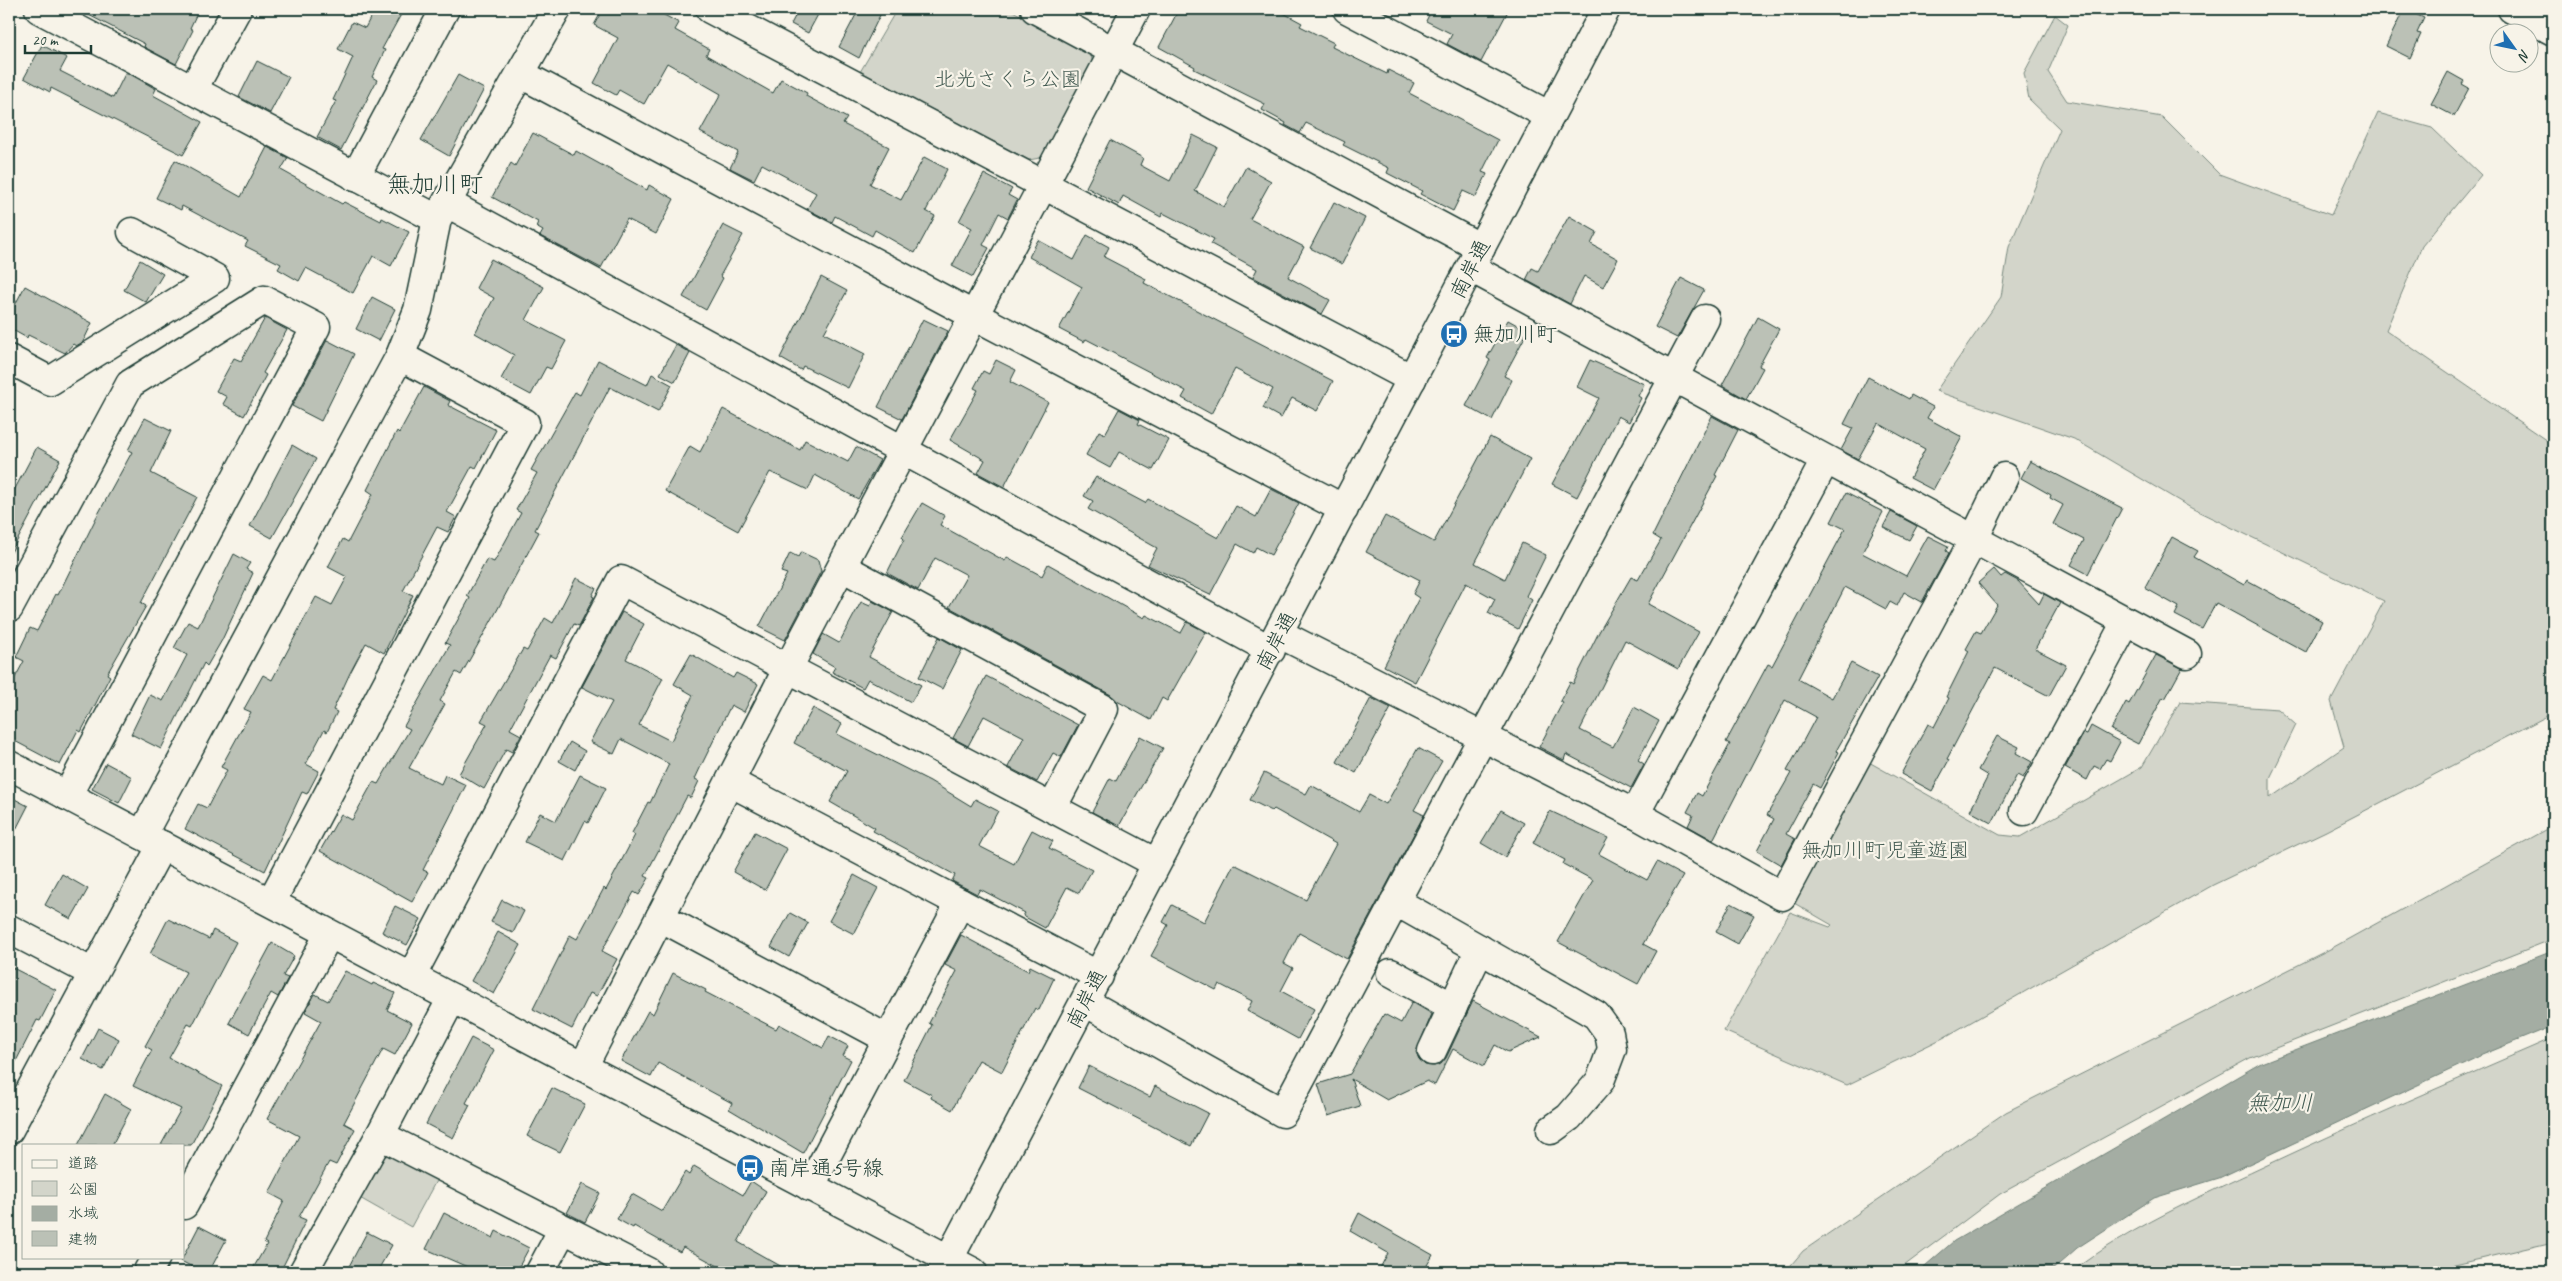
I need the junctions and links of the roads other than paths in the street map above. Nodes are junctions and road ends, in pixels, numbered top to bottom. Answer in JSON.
{"nodes":[{"id":1,"x":39,"y":9,"type":"edge"},
{"id":2,"x":237,"y":9,"type":"edge"},
{"id":3,"x":445,"y":9,"type":"edge"},
{"id":4,"x":557,"y":9,"type":"edge"},
{"id":5,"x":710,"y":9,"type":"edge"},
{"id":6,"x":1035,"y":9,"type":"edge"},
{"id":7,"x":1136,"y":9,"type":"edge"},
{"id":8,"x":1347,"y":9,"type":"edge"},
{"id":9,"x":1606,"y":9,"type":"edge"},
{"id":10,"x":2512,"y":9,"type":"edge"},
{"id":11,"x":2553,"y":31,"type":"edge"},
{"id":12,"x":1113,"y":50,"type":"junction"},
{"id":13,"x":521,"y":74,"type":"junction"},
{"id":14,"x":193,"y":89,"type":"junction"},
{"id":15,"x":1550,"y":116,"type":"junction"},
{"id":16,"x":355,"y":177,"type":"junction"},
{"id":17,"x":1043,"y":186,"type":"junction"},
{"id":18,"x":442,"y":211,"type":"junction"},
{"id":19,"x":132,"y":232,"type":"dead end"},
{"id":20,"x":1476,"y":258,"type":"junction"},
{"id":21,"x":975,"y":316,"type":"junction"},
{"id":22,"x":1704,"y":319,"type":"dead end"},
{"id":23,"x":400,"y":356,"type":"junction"},
{"id":24,"x":9,"y":359,"type":"edge"},
{"id":25,"x":1673,"y":377,"type":"junction"},
{"id":26,"x":1412,"y":378,"type":"junction"},
{"id":27,"x":904,"y":450,"type":"junction"},
{"id":28,"x":1825,"y":461,"type":"junction"},
{"id":29,"x":2004,"y":477,"type":"dead end"},
{"id":30,"x":1344,"y":509,"type":"junction"},
{"id":31,"x":1974,"y":539,"type":"junction"},
{"id":32,"x":842,"y":567,"type":"junction"},
{"id":33,"x":9,"y":608,"type":"edge"},
{"id":34,"x":2126,"y":622,"type":"junction"},
{"id":35,"x":1276,"y":642,"type":"junction"},
{"id":36,"x":2187,"y":654,"type":"dead end"},
{"id":37,"x":788,"y":668,"type":"junction"},
{"id":38,"x":1482,"y":736,"type":"junction"},
{"id":39,"x":9,"y":764,"type":"edge"},
{"id":40,"x":730,"y":782,"type":"junction"},
{"id":41,"x":68,"y":796,"type":"junction"},
{"id":42,"x":1052,"y":808,"type":"junction"},
{"id":43,"x":2024,"y":811,"type":"dead end"},
{"id":44,"x":1635,"y":814,"type":"junction"},
{"id":45,"x":152,"y":840,"type":"junction"},
{"id":46,"x":1156,"y":863,"type":"junction"},
{"id":47,"x":1395,"y":901,"type":"junction"},
{"id":48,"x":271,"y":902,"type":"junction"},
{"id":49,"x":960,"y":903,"type":"junction"},
{"id":50,"x":660,"y":917,"type":"junction"},
{"id":51,"x":9,"y":929,"type":"edge"},
{"id":52,"x":329,"y":934,"type":"junction"},
{"id":53,"x":1480,"y":949,"type":"junction"},
{"id":54,"x":93,"y":973,"type":"junction"},
{"id":55,"x":1391,"y":973,"type":"dead end"},
{"id":56,"x":1099,"y":976,"type":"junction"},
{"id":57,"x":411,"y":977,"type":"junction"},
{"id":58,"x":452,"y":998,"type":"junction"},
{"id":59,"x":1085,"y":1002,"type":"junction"},
{"id":60,"x":1452,"y":1007,"type":"junction"},
{"id":61,"x":888,"y":1039,"type":"junction"},
{"id":62,"x":1432,"y":1051,"type":"dead end"},
{"id":63,"x":582,"y":1067,"type":"junction"},
{"id":64,"x":9,"y":1130,"type":"edge"},
{"id":65,"x":1551,"y":1130,"type":"dead end"},
{"id":66,"x":380,"y":1135,"type":"junction"},
{"id":67,"x":810,"y":1187,"type":"junction"},
{"id":68,"x":185,"y":1203,"type":"edge"},
{"id":69,"x":563,"y":1228,"type":"junction"},
{"id":70,"x":155,"y":1258,"type":"edge"},
{"id":71,"x":946,"y":1266,"type":"edge"},
{"id":72,"x":150,"y":1272,"type":"edge"},
{"id":73,"x":303,"y":1272,"type":"edge"},
{"id":74,"x":540,"y":1272,"type":"edge"},
{"id":75,"x":648,"y":1272,"type":"edge"},
{"id":76,"x":972,"y":1272,"type":"edge"}],
"edges":[{"from":1,"to":14,"type":"street"},
{"from":2,"to":14,"type":"street"},
{"from":3,"to":16,"type":"street"},
{"from":4,"to":13,"type":"street"},
{"from":5,"to":17,"type":"street"},
{"from":6,"to":12,"type":"street"},
{"from":7,"to":12,"type":"street"},
{"from":8,"to":15,"type":"street"},
{"from":9,"to":15,"type":"street","name":"南岸通"},
{"from":10,"to":11,"type":"street"},
{"from":12,"to":17,"type":"street"},
{"from":12,"to":20,"type":"street"},
{"from":13,"to":18,"type":"street"},
{"from":13,"to":21,"type":"street"},
{"from":14,"to":16,"type":"street"},
{"from":15,"to":20,"type":"street","name":"南岸通"},
{"from":16,"to":18,"type":"street"},
{"from":17,"to":21,"type":"street"},
{"from":17,"to":26,"type":"street"},
{"from":18,"to":23,"type":"street"},
{"from":18,"to":27,"type":"street"},
{"from":19,"to":24,"type":"street"},
{"from":20,"to":25,"type":"street"},
{"from":20,"to":26,"type":"street","name":"南岸通"},
{"from":21,"to":27,"type":"street"},
{"from":21,"to":30,"type":"street"},
{"from":22,"to":25,"type":"street"},
{"from":23,"to":45,"type":"street"},
{"from":23,"to":48,"type":"street"},
{"from":25,"to":28,"type":"street"},
{"from":25,"to":38,"type":"street"},
{"from":26,"to":30,"type":"street","name":"南岸通"},
{"from":27,"to":32,"type":"street"},
{"from":27,"to":35,"type":"street"},
{"from":28,"to":31,"type":"street"},
{"from":28,"to":44,"type":"street"},
{"from":29,"to":31,"type":"street"},
{"from":30,"to":35,"type":"street","name":"南岸通"},
{"from":31,"to":34,"type":"street"},
{"from":31,"to":44,"type":"street"},
{"from":32,"to":37,"type":"street"},
{"from":32,"to":42,"type":"street"},
{"from":33,"to":41,"type":"street"},
{"from":34,"to":36,"type":"street"},
{"from":34,"to":43,"type":"street"},
{"from":35,"to":38,"type":"street"},
{"from":35,"to":46,"type":"street","name":"南岸通"},
{"from":37,"to":40,"type":"street"},
{"from":37,"to":42,"type":"street"},
{"from":37,"to":57,"type":"street"},
{"from":38,"to":44,"type":"street"},
{"from":38,"to":47,"type":"street"},
{"from":39,"to":41,"type":"street"},
{"from":40,"to":49,"type":"street"},
{"from":40,"to":50,"type":"street"},
{"from":41,"to":45,"type":"street"},
{"from":42,"to":46,"type":"street"},
{"from":45,"to":48,"type":"street"},
{"from":45,"to":54,"type":"street"},
{"from":46,"to":56,"type":"street","name":"南岸通"},
{"from":47,"to":53,"type":"street"},
{"from":47,"to":59,"type":"street"},
{"from":48,"to":52,"type":"street"},
{"from":49,"to":56,"type":"street"},
{"from":49,"to":61,"type":"street"},
{"from":50,"to":61,"type":"street"},
{"from":50,"to":63,"type":"street"},
{"from":51,"to":54,"type":"street"},
{"from":52,"to":57,"type":"street"},
{"from":52,"to":68,"type":"street"},
{"from":53,"to":60,"type":"street"},
{"from":53,"to":65,"type":"street"},
{"from":54,"to":64,"type":"street"},
{"from":55,"to":60,"type":"street"},
{"from":56,"to":59,"type":"street","name":"南岸通"},
{"from":57,"to":58,"type":"street"},
{"from":58,"to":63,"type":"street"},
{"from":58,"to":66,"type":"street"},
{"from":59,"to":71,"type":"street","name":"南岸通"},
{"from":60,"to":62,"type":"street"},
{"from":61,"to":67,"type":"street"},
{"from":63,"to":67,"type":"street"},
{"from":66,"to":69,"type":"street"},
{"from":66,"to":73,"type":"street"},
{"from":67,"to":71,"type":"street"},
{"from":69,"to":74,"type":"street"},
{"from":69,"to":75,"type":"street"},
{"from":70,"to":72,"type":"street"},
{"from":71,"to":76,"type":"street"}]}
